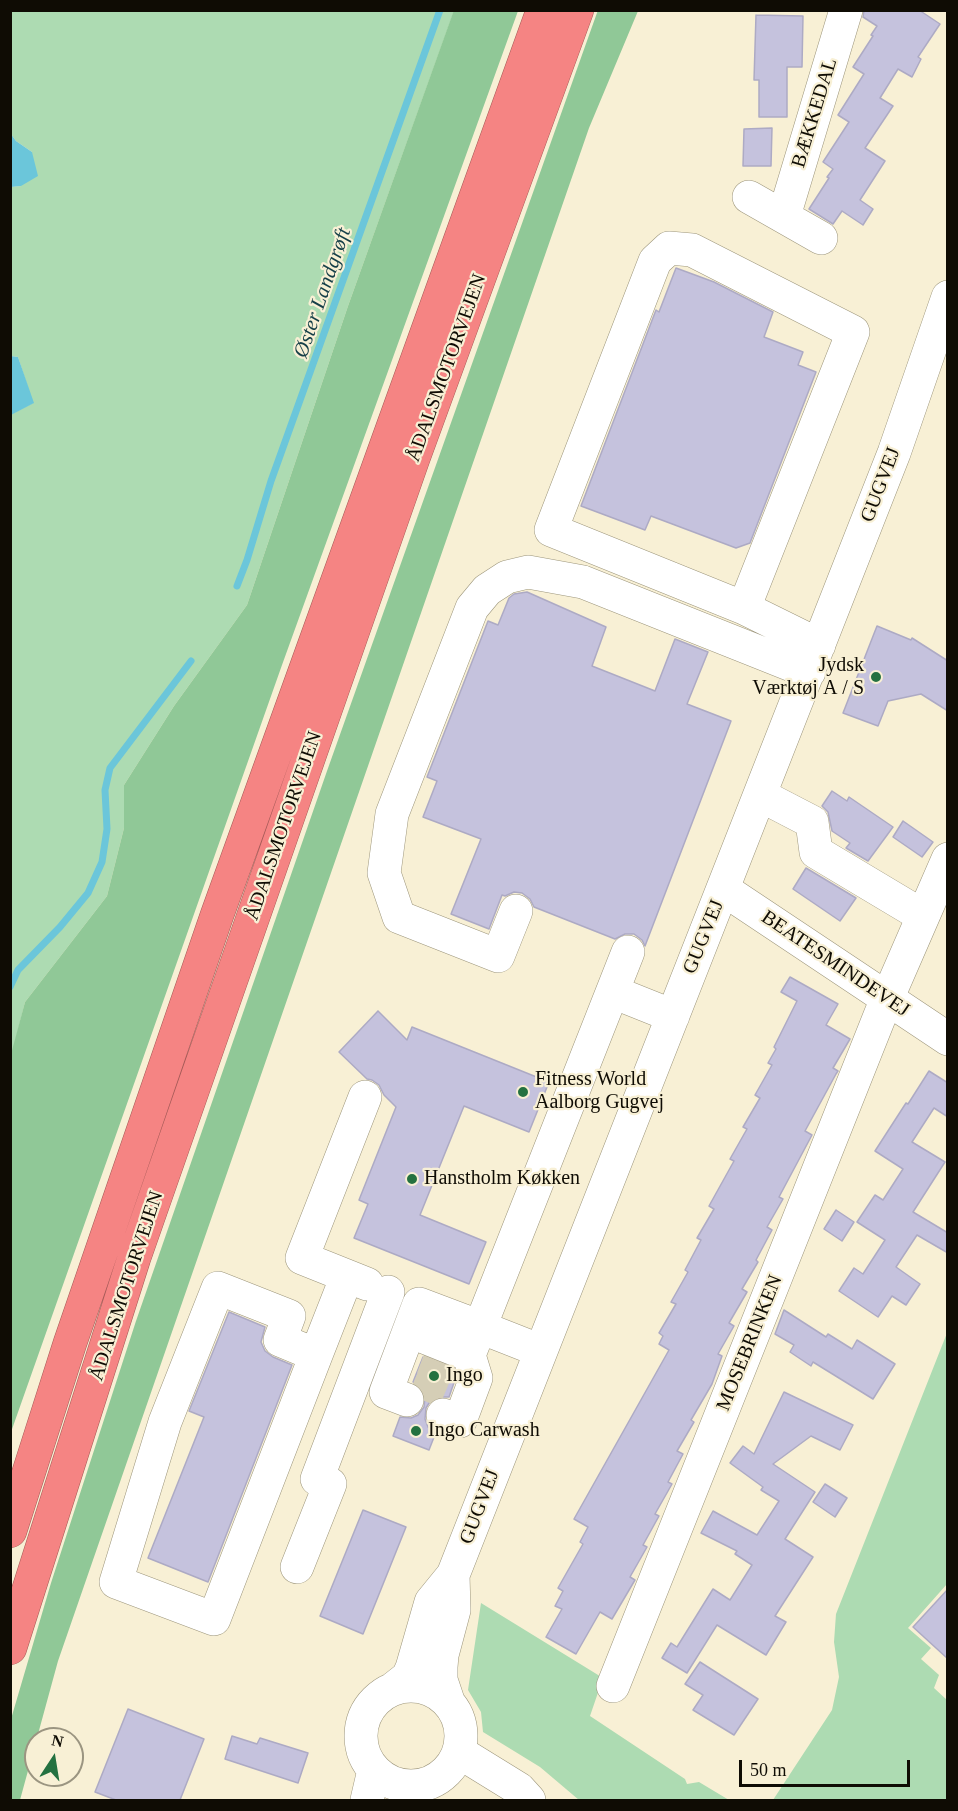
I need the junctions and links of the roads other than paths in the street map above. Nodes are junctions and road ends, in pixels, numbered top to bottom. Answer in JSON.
{"nodes":[{"id":1,"x":543,"y":10,"type":"edge"},
{"id":2,"x":577,"y":10,"type":"edge"},
{"id":3,"x":846,"y":10,"type":"edge"},
{"id":4,"x":749,"y":196,"type":"dead end"},
{"id":5,"x":784,"y":216,"type":"junction"},
{"id":6,"x":821,"y":238,"type":"dead end"},
{"id":7,"x":948,"y":297,"type":"edge"},
{"id":8,"x":744,"y":608,"type":"junction"},
{"id":9,"x":814,"y":658,"type":"junction"},
{"id":10,"x":760,"y":795,"type":"junction"},
{"id":11,"x":948,"y":859,"type":"edge"},
{"id":12,"x":723,"y":889,"type":"junction"},
{"id":13,"x":516,"y":911,"type":"dead end"},
{"id":14,"x":923,"y":916,"type":"junction"},
{"id":15,"x":628,"y":952,"type":"dead end"},
{"id":16,"x":613,"y":992,"type":"junction"},
{"id":17,"x":886,"y":1000,"type":"junction"},
{"id":18,"x":672,"y":1016,"type":"junction"},
{"id":19,"x":948,"y":1040,"type":"edge"},
{"id":20,"x":365,"y":1097,"type":"dead end"},
{"id":21,"x":347,"y":1276,"type":"junction"},
{"id":22,"x":388,"y":1292,"type":"junction"},
{"id":23,"x":541,"y":1351,"type":"junction"},
{"id":24,"x":316,"y":1355,"type":"junction"},
{"id":25,"x":460,"y":1388,"type":"junction"},
{"id":26,"x":10,"y":1530,"type":"edge"},
{"id":27,"x":297,"y":1567,"type":"dead end"},
{"id":28,"x":453,"y":1575,"type":"junction"},
{"id":29,"x":10,"y":1648,"type":"edge"},
{"id":30,"x":613,"y":1686,"type":"dead end"},
{"id":31,"x":394,"y":1688,"type":"junction"},
{"id":32,"x":448,"y":1701,"type":"junction"},
{"id":33,"x":453,"y":1761,"type":"junction"},
{"id":34,"x":383,"y":1789,"type":"edge"},
{"id":35,"x":495,"y":1800,"type":"edge"},
{"id":36,"x":529,"y":1800,"type":"edge"}],
"edges":[{"from":1,"to":26,"type":"highway","name":"ÅDALSMOTORVEJEN"},
{"from":2,"to":29,"type":"highway","name":"ÅDALSMOTORVEJEN"},
{"from":3,"to":5,"type":"street","name":"BÆKKEDAL"},
{"from":4,"to":5,"type":"street"},
{"from":5,"to":6,"type":"street"},
{"from":7,"to":9,"type":"street","name":"GUGVEJ"},
{"from":8,"to":8,"type":"street"},
{"from":8,"to":9,"type":"street"},
{"from":9,"to":10,"type":"street","name":"GUGVEJ"},
{"from":9,"to":13,"type":"street"},
{"from":10,"to":12,"type":"street","name":"GUGVEJ"},
{"from":10,"to":14,"type":"street"},
{"from":11,"to":14,"type":"street","name":"MOSEBRINKEN"},
{"from":12,"to":17,"type":"street","name":"BEATESMINDEVEJ"},
{"from":12,"to":18,"type":"street","name":"GUGVEJ"},
{"from":14,"to":17,"type":"street","name":"MOSEBRINKEN"},
{"from":15,"to":16,"type":"street"},
{"from":16,"to":18,"type":"street"},
{"from":16,"to":25,"type":"street"},
{"from":17,"to":19,"type":"street","name":"BEATESMINDEVEJ"},
{"from":17,"to":30,"type":"street","name":"MOSEBRINKEN"},
{"from":18,"to":23,"type":"street","name":"GUGVEJ"},
{"from":20,"to":21,"type":"street"},
{"from":21,"to":22,"type":"street"},
{"from":21,"to":24,"type":"street"},
{"from":22,"to":25,"type":"street"},
{"from":22,"to":27,"type":"street"},
{"from":23,"to":25,"type":"street"},
{"from":23,"to":28,"type":"street","name":"GUGVEJ"},
{"from":24,"to":24,"type":"street"},
{"from":28,"to":31,"type":"street","name":"GUGVEJ"},
{"from":28,"to":32,"type":"street","name":"GUGVEJ"},
{"from":31,"to":32,"type":"street"},
{"from":31,"to":34,"type":"street"},
{"from":32,"to":33,"type":"street"},
{"from":33,"to":34,"type":"street"},
{"from":33,"to":35,"type":"street"},
{"from":33,"to":36,"type":"street"}]}
